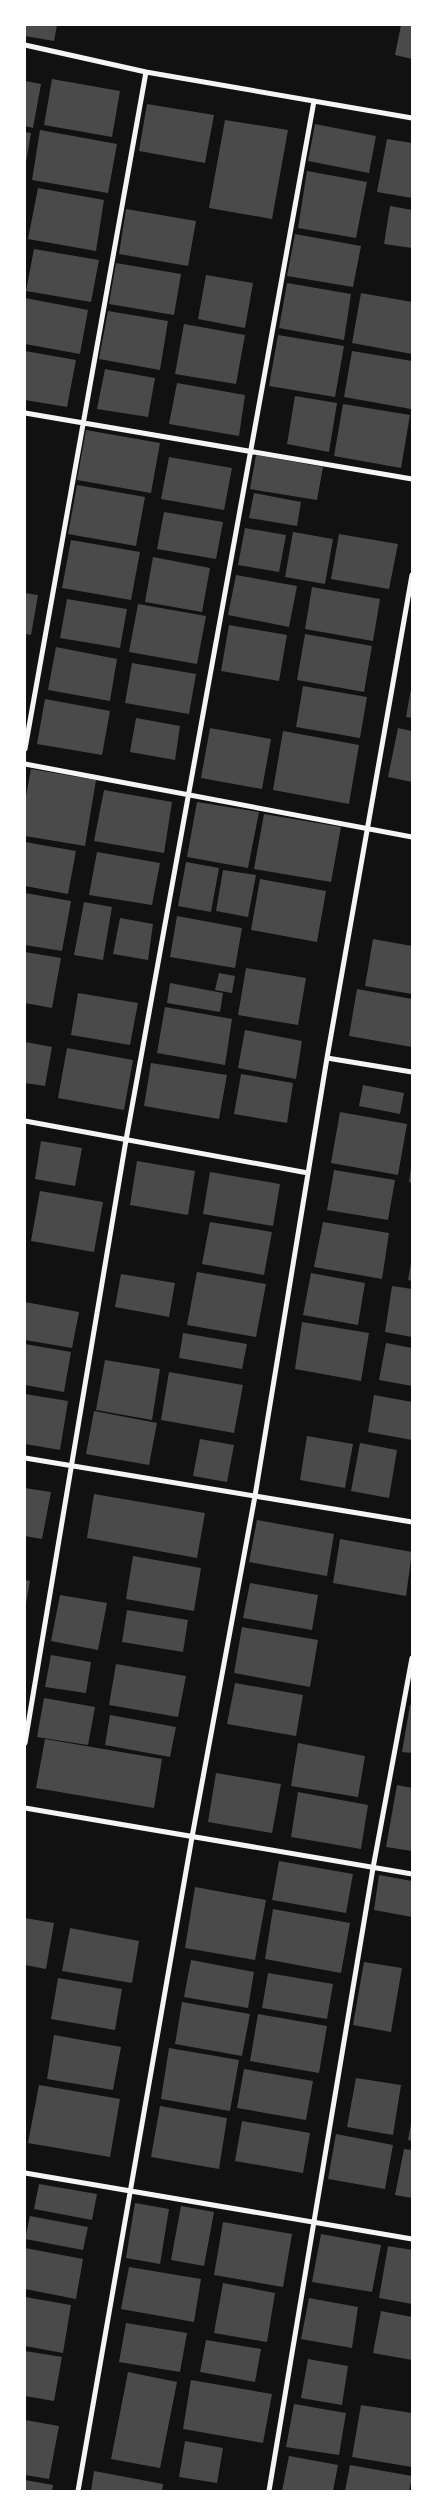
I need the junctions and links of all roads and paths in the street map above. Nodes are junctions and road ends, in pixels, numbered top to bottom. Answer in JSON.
{"nodes":[{"id":1,"x":25,"y":45,"type":"edge"},
{"id":2,"x":146,"y":72,"type":"junction"},
{"id":3,"x":314,"y":101,"type":"junction"},
{"id":4,"x":412,"y":118,"type":"edge"},
{"id":5,"x":25,"y":413,"type":"edge"},
{"id":6,"x":84,"y":423,"type":"junction"},
{"id":7,"x":250,"y":452,"type":"junction"},
{"id":8,"x":412,"y":479,"type":"edge"},
{"id":9,"x":412,"y":575,"type":"edge"},
{"id":10,"x":25,"y":749,"type":"edge"},
{"id":11,"x":25,"y":764,"type":"edge"},
{"id":12,"x":187,"y":795,"type":"junction"},
{"id":13,"x":368,"y":830,"type":"junction"},
{"id":14,"x":412,"y":838,"type":"edge"},
{"id":15,"x":327,"y":1058,"type":"junction"},
{"id":16,"x":412,"y":1072,"type":"edge"},
{"id":17,"x":25,"y":1121,"type":"edge"},
{"id":18,"x":126,"y":1140,"type":"junction"},
{"id":19,"x":308,"y":1173,"type":"junction"},
{"id":20,"x":25,"y":1458,"type":"edge"},
{"id":21,"x":73,"y":1466,"type":"junction"},
{"id":22,"x":255,"y":1496,"type":"junction"},
{"id":23,"x":412,"y":1522,"type":"edge"},
{"id":24,"x":412,"y":1658,"type":"edge"},
{"id":25,"x":25,"y":1743,"type":"edge"},
{"id":26,"x":25,"y":1808,"type":"edge"},
{"id":27,"x":192,"y":1837,"type":"junction"},
{"id":28,"x":373,"y":1868,"type":"junction"},
{"id":29,"x":412,"y":1874,"type":"edge"},
{"id":30,"x":25,"y":2173,"type":"edge"},
{"id":31,"x":130,"y":2191,"type":"junction"},
{"id":32,"x":314,"y":2223,"type":"junction"},
{"id":33,"x":412,"y":2239,"type":"edge"},
{"id":34,"x":78,"y":2491,"type":"edge"},
{"id":35,"x":269,"y":2491,"type":"edge"}],
"edges":[{"from":1,"to":2,"type":"street"},
{"from":2,"to":3,"type":"street"},
{"from":2,"to":6,"type":"street"},
{"from":3,"to":4,"type":"street"},
{"from":3,"to":7,"type":"street"},
{"from":5,"to":6,"type":"street"},
{"from":6,"to":7,"type":"street"},
{"from":6,"to":10,"type":"street"},
{"from":7,"to":8,"type":"street"},
{"from":7,"to":12,"type":"street"},
{"from":9,"to":13,"type":"street"},
{"from":11,"to":12,"type":"street"},
{"from":12,"to":13,"type":"street"},
{"from":12,"to":18,"type":"street"},
{"from":13,"to":14,"type":"street"},
{"from":13,"to":15,"type":"street"},
{"from":15,"to":16,"type":"street"},
{"from":15,"to":19,"type":"street"},
{"from":17,"to":18,"type":"street"},
{"from":18,"to":19,"type":"street"},
{"from":18,"to":21,"type":"street"},
{"from":19,"to":22,"type":"street"},
{"from":20,"to":21,"type":"street"},
{"from":21,"to":22,"type":"street"},
{"from":21,"to":25,"type":"street"},
{"from":22,"to":23,"type":"street"},
{"from":22,"to":27,"type":"street"},
{"from":24,"to":28,"type":"street"},
{"from":26,"to":27,"type":"street"},
{"from":27,"to":28,"type":"street"},
{"from":27,"to":31,"type":"street"},
{"from":28,"to":29,"type":"street"},
{"from":28,"to":32,"type":"street"},
{"from":30,"to":31,"type":"street"},
{"from":31,"to":32,"type":"street"},
{"from":31,"to":34,"type":"street"},
{"from":32,"to":33,"type":"street"},
{"from":32,"to":35,"type":"street"}]}
